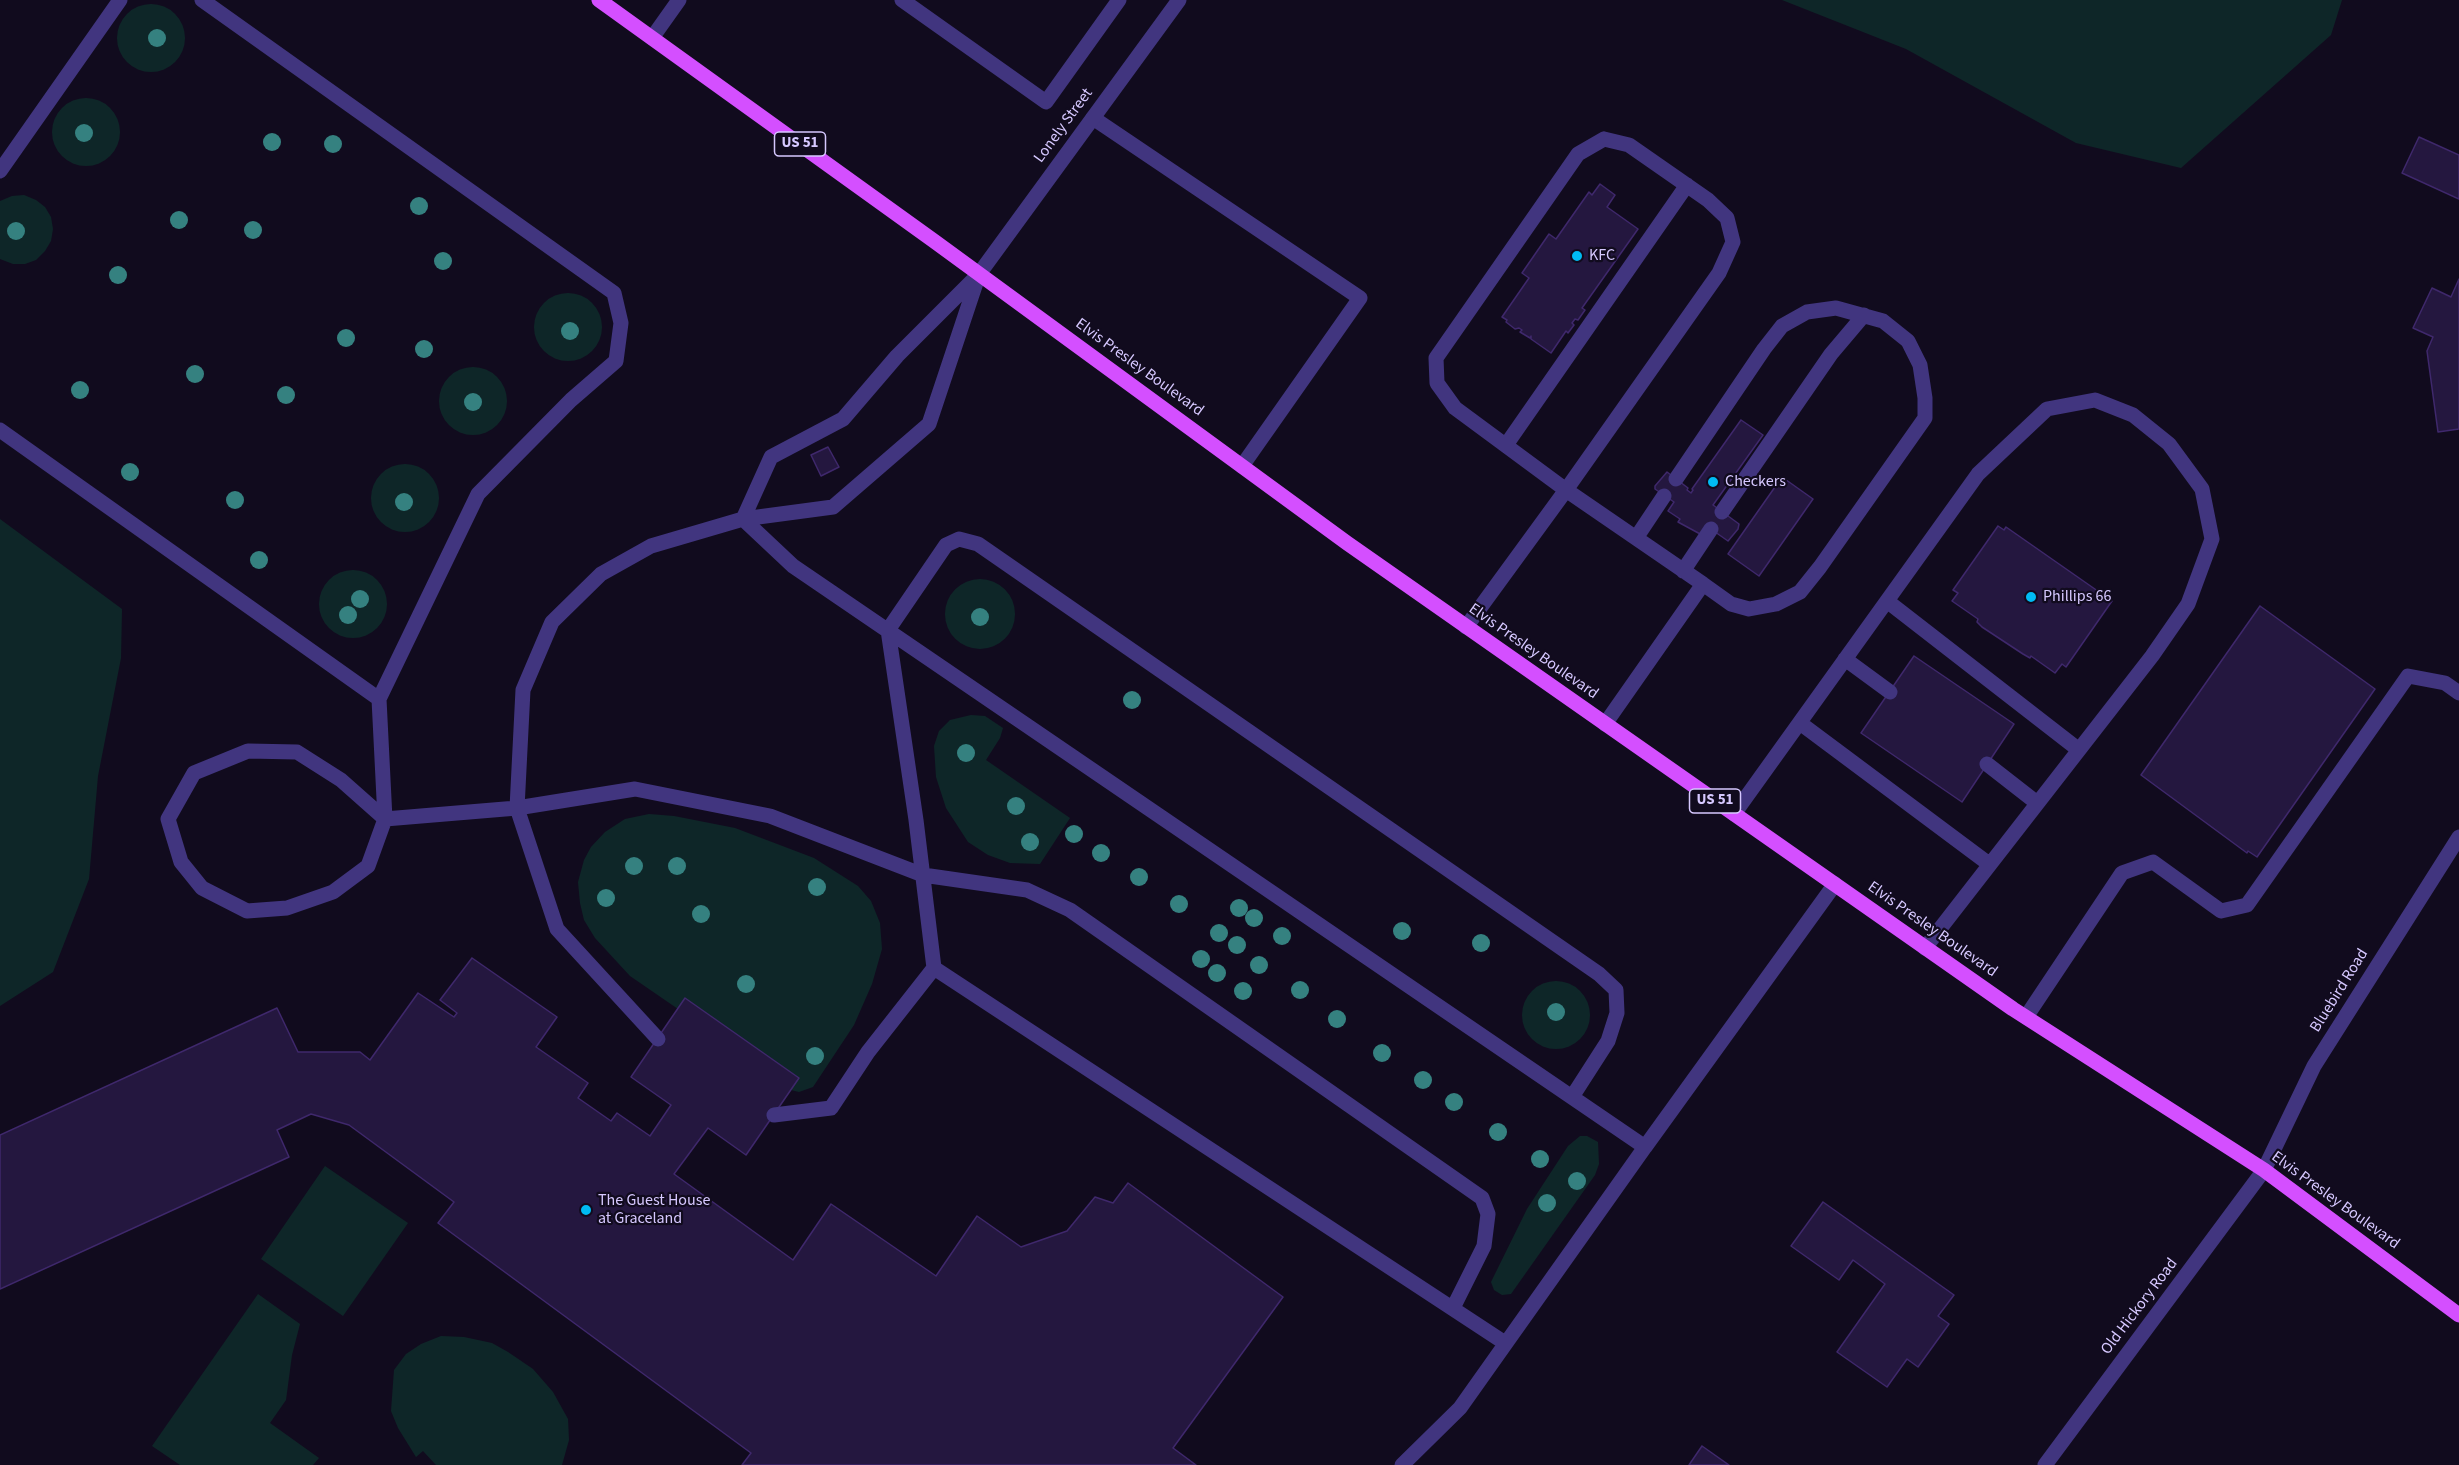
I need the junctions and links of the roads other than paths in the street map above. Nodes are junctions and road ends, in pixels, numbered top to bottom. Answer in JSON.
{"nodes":[{"id":1,"x":120,"y":0,"type":"edge"},
{"id":2,"x":202,"y":0,"type":"edge"},
{"id":3,"x":599,"y":0,"type":"edge"},
{"id":4,"x":679,"y":0,"type":"edge"},
{"id":5,"x":902,"y":0,"type":"edge"},
{"id":6,"x":1119,"y":0,"type":"edge"},
{"id":7,"x":1179,"y":0,"type":"edge"},
{"id":8,"x":652,"y":38,"type":"junction"},
{"id":9,"x":1093,"y":118,"type":"junction"},
{"id":10,"x":0,"y":171,"type":"edge"},
{"id":11,"x":1687,"y":185,"type":"junction"},
{"id":12,"x":979,"y":274,"type":"junction"},
{"id":13,"x":1864,"y":315,"type":"junction"},
{"id":14,"x":0,"y":430,"type":"edge"},
{"id":15,"x":1506,"y":445,"type":"junction"},
{"id":16,"x":1242,"y":466,"type":"junction"},
{"id":17,"x":1676,"y":479,"type":"dead end"},
{"id":18,"x":1566,"y":490,"type":"junction"},
{"id":19,"x":1664,"y":496,"type":"dead end"},
{"id":20,"x":1722,"y":512,"type":"dead end"},
{"id":21,"x":743,"y":519,"type":"junction"},
{"id":22,"x":1711,"y":529,"type":"dead end"},
{"id":23,"x":1636,"y":538,"type":"junction"},
{"id":24,"x":1683,"y":571,"type":"junction"},
{"id":25,"x":1703,"y":584,"type":"junction"},
{"id":26,"x":1887,"y":601,"type":"junction"},
{"id":27,"x":1466,"y":627,"type":"junction"},
{"id":28,"x":888,"y":630,"type":"junction"},
{"id":29,"x":1845,"y":659,"type":"junction"},
{"id":30,"x":1890,"y":692,"type":"dead end"},
{"id":31,"x":2459,"y":693,"type":"edge"},
{"id":32,"x":379,"y":699,"type":"junction"},
{"id":33,"x":1800,"y":723,"type":"junction"},
{"id":34,"x":1605,"y":724,"type":"junction"},
{"id":35,"x":2079,"y":750,"type":"junction"},
{"id":36,"x":1987,"y":764,"type":"dead end"},
{"id":37,"x":2037,"y":803,"type":"junction"},
{"id":38,"x":517,"y":808,"type":"junction"},
{"id":39,"x":1734,"y":814,"type":"junction"},
{"id":40,"x":385,"y":819,"type":"junction"},
{"id":41,"x":2459,"y":837,"type":"edge"},
{"id":42,"x":1989,"y":864,"type":"junction"},
{"id":43,"x":923,"y":875,"type":"junction"},
{"id":44,"x":1835,"y":884,"type":"junction"},
{"id":45,"x":1925,"y":948,"type":"junction"},
{"id":46,"x":934,"y":968,"type":"junction"},
{"id":47,"x":2026,"y":1017,"type":"junction"},
{"id":48,"x":657,"y":1039,"type":"dead end"},
{"id":49,"x":1572,"y":1097,"type":"junction"},
{"id":50,"x":774,"y":1115,"type":"dead end"},
{"id":51,"x":1645,"y":1147,"type":"junction"},
{"id":52,"x":2264,"y":1170,"type":"junction"},
{"id":53,"x":1453,"y":1308,"type":"junction"},
{"id":54,"x":2459,"y":1315,"type":"edge"},
{"id":55,"x":1505,"y":1343,"type":"junction"},
{"id":56,"x":1402,"y":1465,"type":"edge"},
{"id":57,"x":2045,"y":1465,"type":"edge"}],
"edges":[{"from":1,"to":10,"type":"street"},
{"from":2,"to":32,"type":"street"},
{"from":3,"to":8,"type":"main road","name":"Elvis Presley Boulevard","number":"US 51"},
{"from":4,"to":8,"type":"street"},
{"from":5,"to":6,"type":"street"},
{"from":7,"to":9,"type":"street","name":"Lonely Street"},
{"from":8,"to":12,"type":"main road","name":"Elvis Presley Boulevard","number":"US 51"},
{"from":9,"to":12,"type":"street","name":"Lonely Street"},
{"from":9,"to":16,"type":"street"},
{"from":11,"to":15,"type":"street"},
{"from":11,"to":15,"type":"street"},
{"from":11,"to":18,"type":"street"},
{"from":12,"to":16,"type":"main road","name":"Elvis Presley Boulevard","number":"US 51"},
{"from":12,"to":21,"type":"street"},
{"from":12,"to":21,"type":"street"},
{"from":13,"to":17,"type":"street"},
{"from":13,"to":20,"type":"street"},
{"from":13,"to":25,"type":"street"},
{"from":14,"to":32,"type":"street"},
{"from":15,"to":18,"type":"street"},
{"from":16,"to":27,"type":"main road","name":"Elvis Presley Boulevard","number":"US 51"},
{"from":18,"to":23,"type":"street"},
{"from":18,"to":27,"type":"street"},
{"from":19,"to":23,"type":"street"},
{"from":21,"to":28,"type":"street"},
{"from":21,"to":38,"type":"street"},
{"from":22,"to":24,"type":"street"},
{"from":23,"to":24,"type":"street"},
{"from":24,"to":25,"type":"street"},
{"from":25,"to":34,"type":"street"},
{"from":26,"to":29,"type":"street"},
{"from":26,"to":35,"type":"street"},
{"from":26,"to":35,"type":"street"},
{"from":27,"to":34,"type":"main road","name":"Elvis Presley Boulevard","number":"US 51"},
{"from":28,"to":43,"type":"street"},
{"from":28,"to":49,"type":"street"},
{"from":28,"to":49,"type":"street"},
{"from":29,"to":30,"type":"street"},
{"from":29,"to":33,"type":"street"},
{"from":31,"to":47,"type":"street"},
{"from":32,"to":40,"type":"street"},
{"from":33,"to":39,"type":"street"},
{"from":33,"to":42,"type":"street"},
{"from":34,"to":39,"type":"main road","name":"Elvis Presley Boulevard","number":"US 51"},
{"from":35,"to":37,"type":"street"},
{"from":36,"to":37,"type":"street"},
{"from":37,"to":42,"type":"street"},
{"from":38,"to":40,"type":"street"},
{"from":38,"to":43,"type":"street"},
{"from":38,"to":48,"type":"street"},
{"from":39,"to":44,"type":"main road","name":"Elvis Presley Boulevard","number":"US 51"},
{"from":40,"to":40,"type":"street"},
{"from":41,"to":52,"type":"street","name":"Bluebird Road"},
{"from":42,"to":45,"type":"street"},
{"from":43,"to":46,"type":"street"},
{"from":43,"to":53,"type":"street"},
{"from":44,"to":45,"type":"main road","name":"Elvis Presley Boulevard","number":"US 51"},
{"from":44,"to":51,"type":"street"},
{"from":45,"to":47,"type":"main road","name":"Elvis Presley Boulevard","number":"US 51"},
{"from":46,"to":50,"type":"street"},
{"from":46,"to":53,"type":"street"},
{"from":47,"to":52,"type":"main road","name":"Elvis Presley Boulevard","number":"US 51"},
{"from":49,"to":51,"type":"street"},
{"from":51,"to":55,"type":"street"},
{"from":52,"to":54,"type":"main road","name":"Elvis Presley Boulevard","number":"US 51"},
{"from":52,"to":57,"type":"street","name":"Old Hickory Road"},
{"from":53,"to":55,"type":"street"},
{"from":55,"to":56,"type":"street"}]}
